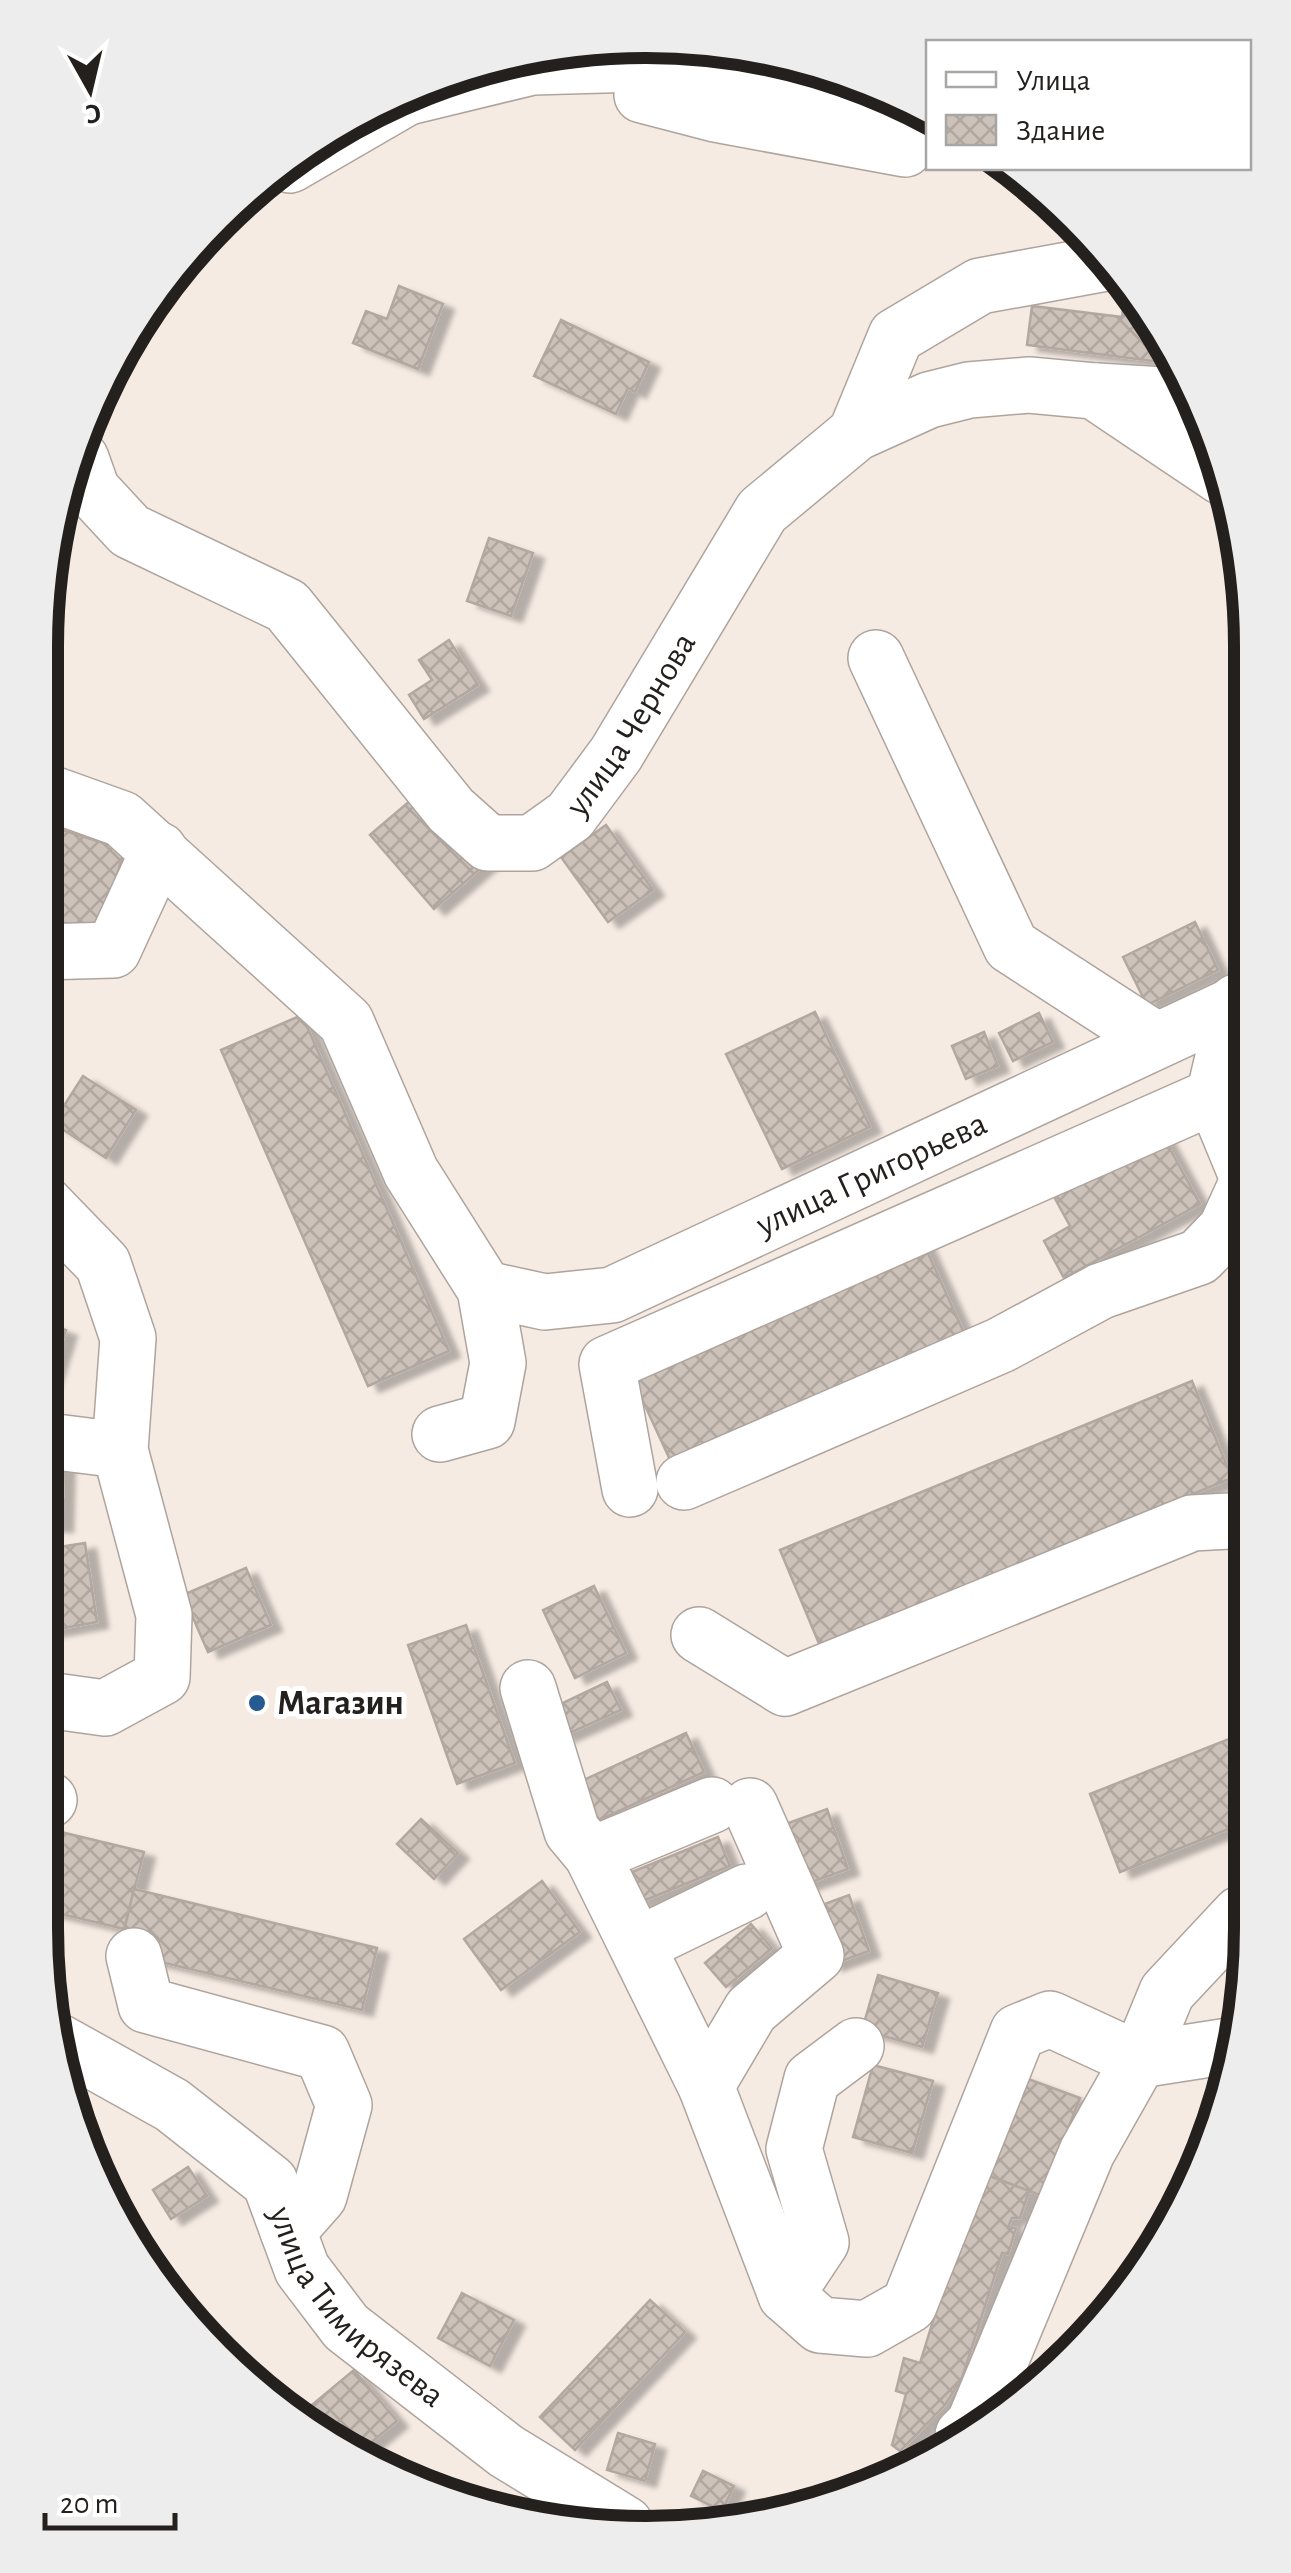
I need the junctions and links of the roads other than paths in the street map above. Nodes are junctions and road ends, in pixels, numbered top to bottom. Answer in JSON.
{"nodes":[{"id":1,"x":653,"y":58,"type":"edge"},
{"id":2,"x":536,"y":68,"type":"edge"},
{"id":3,"x":910,"y":126,"type":"edge"},
{"id":4,"x":1094,"y":265,"type":"edge"},
{"id":5,"x":1094,"y":391,"type":"junction"},
{"id":6,"x":1178,"y":396,"type":"edge"},
{"id":7,"x":856,"y":433,"type":"junction"},
{"id":8,"x":1205,"y":465,"type":"edge"},
{"id":9,"x":85,"y":470,"type":"edge"},
{"id":10,"x":876,"y":658,"type":"dead end"},
{"id":11,"x":58,"y":796,"type":"edge"},
{"id":12,"x":159,"y":850,"type":"junction"},
{"id":13,"x":58,"y":952,"type":"edge"},
{"id":14,"x":1234,"y":1004,"type":"edge"},
{"id":15,"x":1234,"y":1027,"type":"edge"},
{"id":16,"x":1156,"y":1040,"type":"junction"},
{"id":17,"x":1214,"y":1096,"type":"junction"},
{"id":18,"x":1234,"y":1145,"type":"edge"},
{"id":19,"x":1234,"y":1211,"type":"edge"},
{"id":20,"x":58,"y":1217,"type":"edge"},
{"id":21,"x":485,"y":1289,"type":"junction"},
{"id":22,"x":440,"y":1434,"type":"dead end"},
{"id":23,"x":58,"y":1442,"type":"edge"},
{"id":24,"x":120,"y":1450,"type":"junction"},
{"id":25,"x":684,"y":1482,"type":"dead end"},
{"id":26,"x":630,"y":1490,"type":"dead end"},
{"id":27,"x":1234,"y":1521,"type":"edge"},
{"id":28,"x":699,"y":1635,"type":"dead end"},
{"id":29,"x":528,"y":1688,"type":"dead end"},
{"id":30,"x":58,"y":1701,"type":"edge"},
{"id":31,"x":592,"y":1856,"type":"junction"},
{"id":32,"x":747,"y":1892,"type":"dead end"},
{"id":33,"x":1234,"y":1920,"type":"edge"},
{"id":34,"x":638,"y":1945,"type":"junction"},
{"id":35,"x":134,"y":1956,"type":"dead end"},
{"id":36,"x":856,"y":2046,"type":"dead end"},
{"id":37,"x":1221,"y":2047,"type":"edge"},
{"id":38,"x":71,"y":2048,"type":"edge"},
{"id":39,"x":1139,"y":2060,"type":"junction"},
{"id":40,"x":706,"y":2086,"type":"junction"},
{"id":41,"x":288,"y":2231,"type":"junction"},
{"id":42,"x":786,"y":2294,"type":"junction"},
{"id":43,"x":979,"y":2411,"type":"edge"},
{"id":44,"x":609,"y":2514,"type":"edge"}],
"edges":[{"from":1,"to":3,"type":"street"},
{"from":2,"to":3,"type":"street"},
{"from":4,"to":7,"type":"street"},
{"from":5,"to":6,"type":"street"},
{"from":5,"to":7,"type":"street","name":"улица Чернова"},
{"from":5,"to":8,"type":"street","name":"улица Чернова"},
{"from":7,"to":9,"type":"street","name":"улица Чернова"},
{"from":10,"to":16,"type":"street"},
{"from":11,"to":12,"type":"street"},
{"from":12,"to":13,"type":"street"},
{"from":12,"to":21,"type":"street"},
{"from":14,"to":16,"type":"street","name":"улица Григорьева"},
{"from":15,"to":17,"type":"street"},
{"from":16,"to":21,"type":"street","name":"улица Григорьева"},
{"from":17,"to":18,"type":"street"},
{"from":17,"to":26,"type":"street"},
{"from":19,"to":25,"type":"street"},
{"from":20,"to":24,"type":"street"},
{"from":21,"to":22,"type":"street"},
{"from":23,"to":24,"type":"street"},
{"from":24,"to":30,"type":"street"},
{"from":27,"to":28,"type":"street"},
{"from":29,"to":31,"type":"street"},
{"from":31,"to":34,"type":"street"},
{"from":31,"to":40,"type":"street"},
{"from":32,"to":34,"type":"street"},
{"from":33,"to":39,"type":"street"},
{"from":34,"to":40,"type":"street"},
{"from":35,"to":41,"type":"street"},
{"from":36,"to":42,"type":"street"},
{"from":37,"to":39,"type":"street"},
{"from":38,"to":41,"type":"street","name":"улица Тимирязева"},
{"from":39,"to":42,"type":"street"},
{"from":39,"to":43,"type":"street"},
{"from":40,"to":42,"type":"street"},
{"from":41,"to":44,"type":"street","name":"улица Тимирязева"}]}
